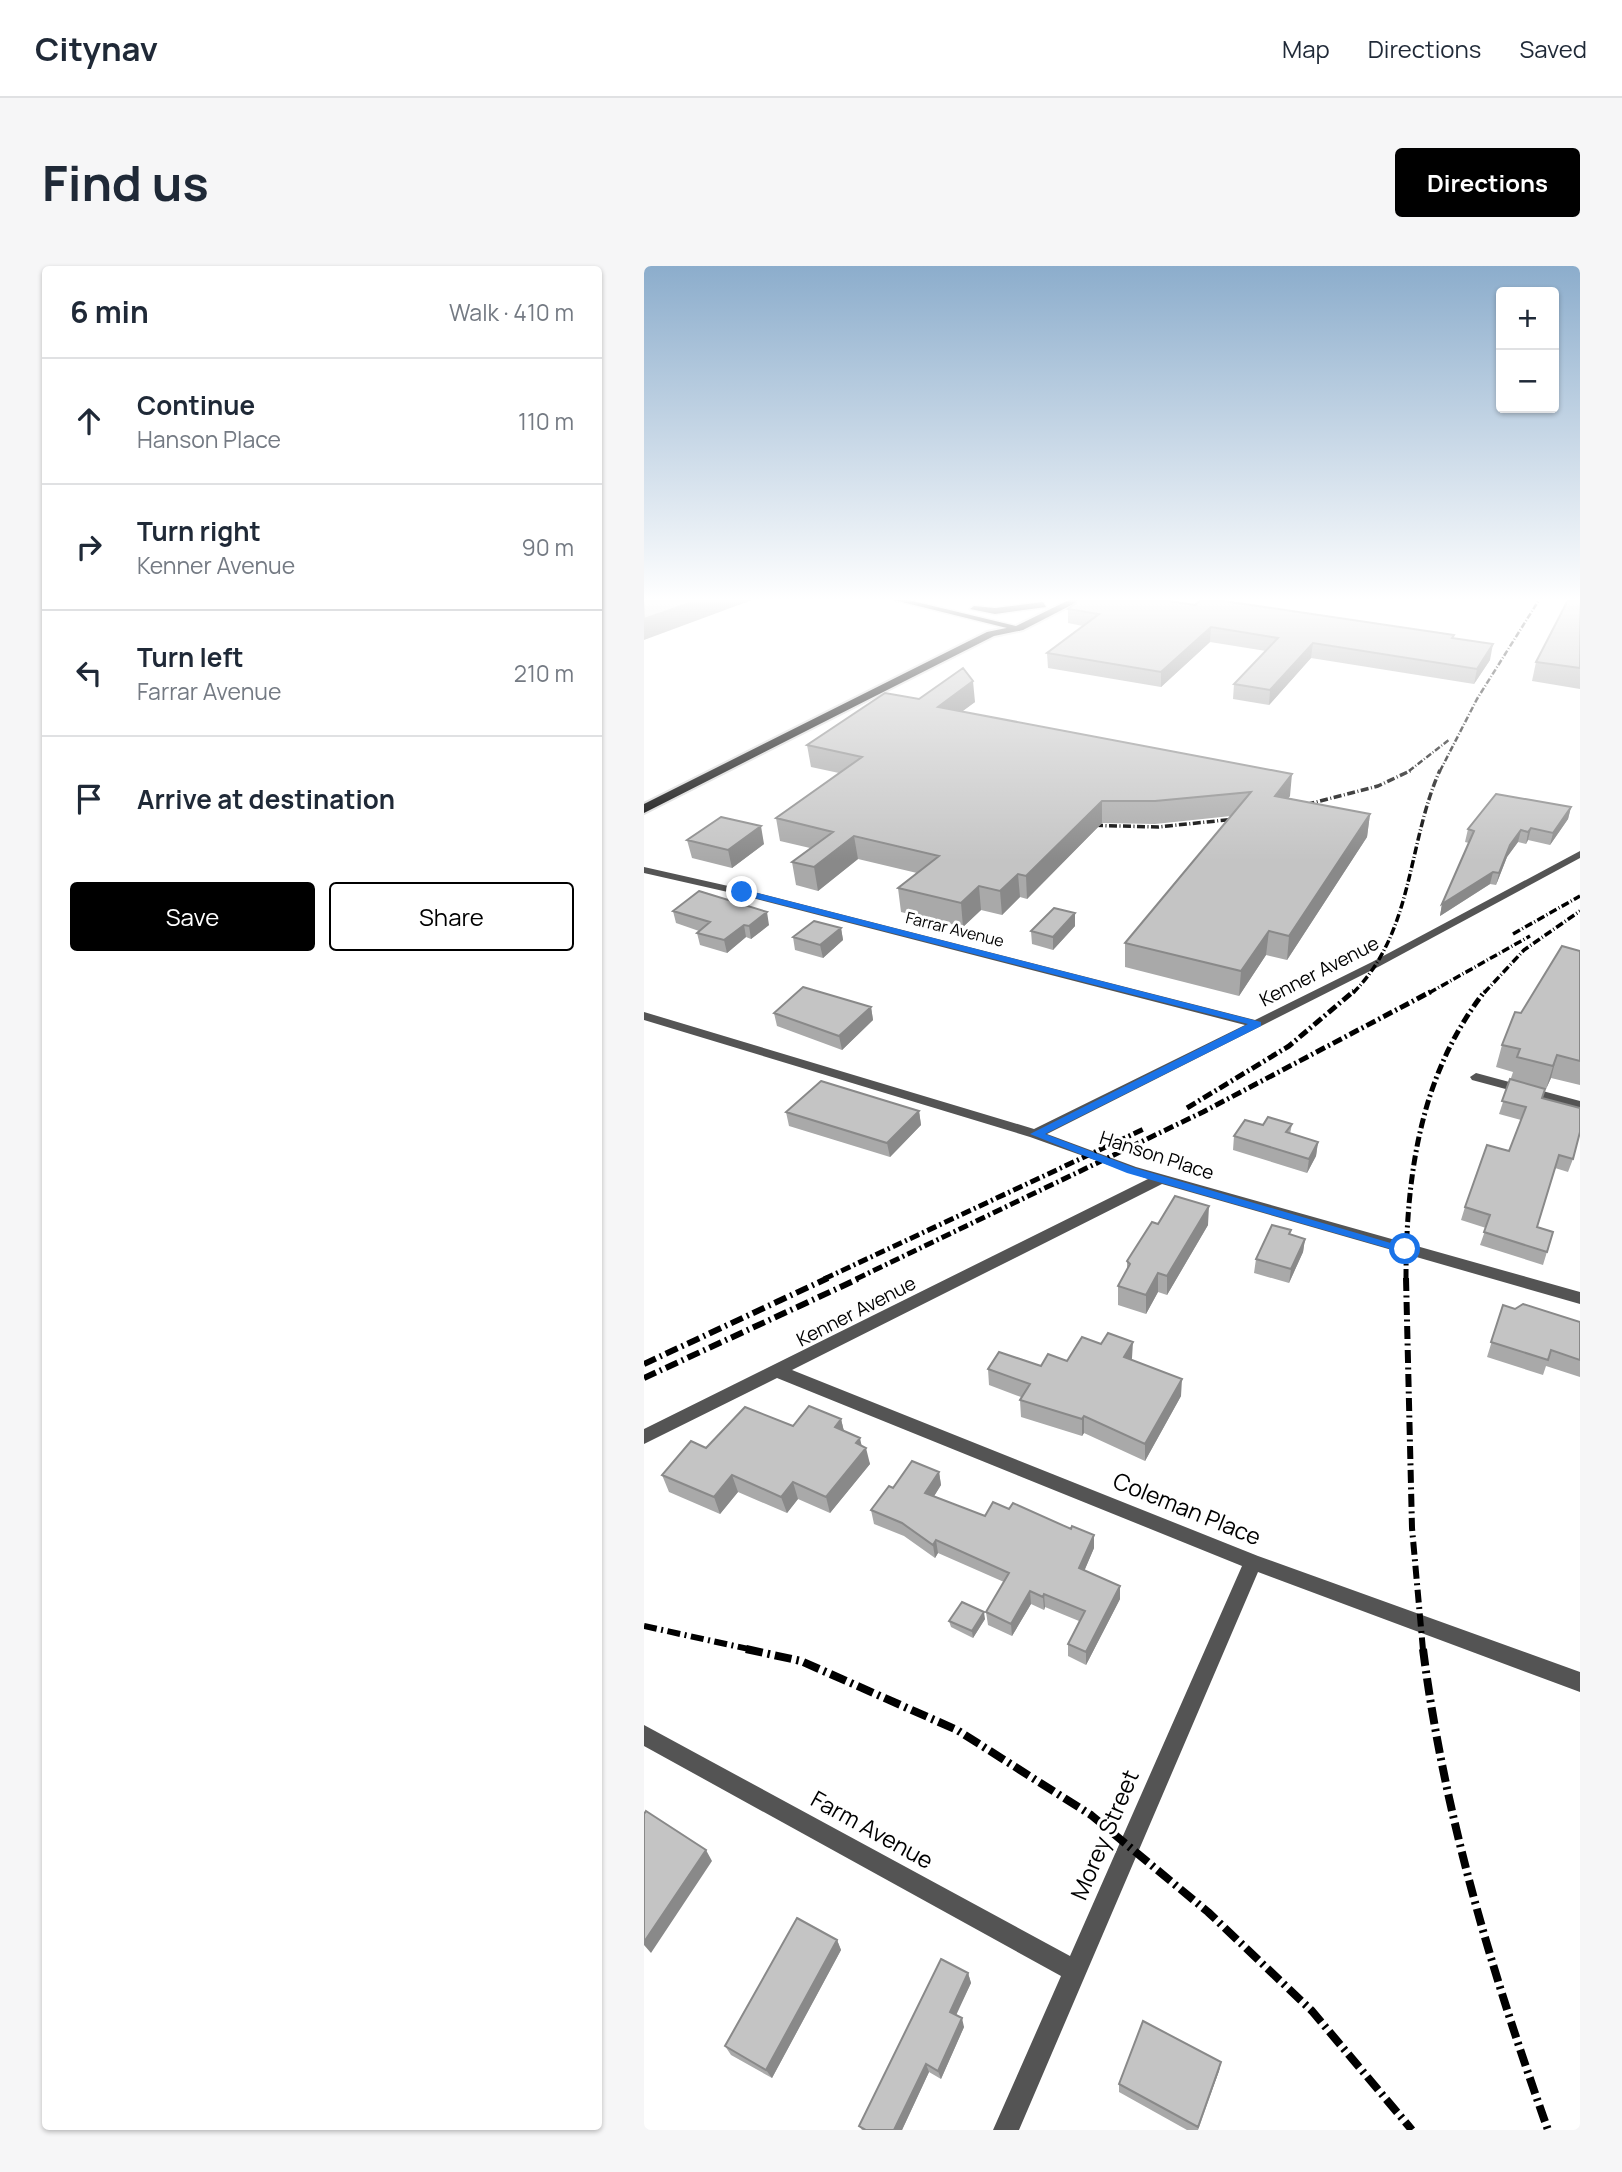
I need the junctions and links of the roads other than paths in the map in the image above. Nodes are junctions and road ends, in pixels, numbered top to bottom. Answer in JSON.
{"nodes":[{"id":1,"x":886,"y":687,"type":"edge"},
{"id":2,"x":644,"y":809,"type":"edge"},
{"id":3,"x":1580,"y":854,"type":"edge"},
{"id":4,"x":645,"y":871,"type":"edge"},
{"id":5,"x":644,"y":1016,"type":"edge"},
{"id":6,"x":1257,"y":1024,"type":"junction"},
{"id":7,"x":1476,"y":1077,"type":"dead end"},
{"id":8,"x":1580,"y":1105,"type":"edge"},
{"id":9,"x":1035,"y":1134,"type":"junction"},
{"id":10,"x":1160,"y":1179,"type":"junction"},
{"id":11,"x":1580,"y":1298,"type":"edge"},
{"id":12,"x":779,"y":1371,"type":"junction"},
{"id":13,"x":644,"y":1437,"type":"edge"},
{"id":14,"x":1253,"y":1562,"type":"junction"},
{"id":15,"x":1580,"y":1682,"type":"edge"},
{"id":16,"x":644,"y":1735,"type":"edge"},
{"id":17,"x":1075,"y":1971,"type":"junction"},
{"id":18,"x":1006,"y":2130,"type":"edge"}],
"edges":[{"from":1,"to":2,"type":"highway"},
{"from":3,"to":6,"type":"street","name":"Kenner Avenue"},
{"from":4,"to":6,"type":"street","name":"Farrar Avenue"},
{"from":5,"to":9,"type":"street","name":"Hanson Place"},
{"from":6,"to":9,"type":"street","name":"Kenner Avenue"},
{"from":7,"to":8,"type":"street"},
{"from":9,"to":10,"type":"street","name":"Hanson Place"},
{"from":10,"to":11,"type":"street","name":"Hanson Place"},
{"from":10,"to":12,"type":"street","name":"Kenner Avenue"},
{"from":12,"to":13,"type":"street","name":"Kenner Avenue"},
{"from":12,"to":14,"type":"street","name":"Coleman Place"},
{"from":14,"to":15,"type":"street","name":"Coleman Place"},
{"from":14,"to":17,"type":"street","name":"Morey Street"},
{"from":16,"to":17,"type":"street","name":"Farm Avenue"},
{"from":17,"to":18,"type":"street","name":"Morey Street"}]}
